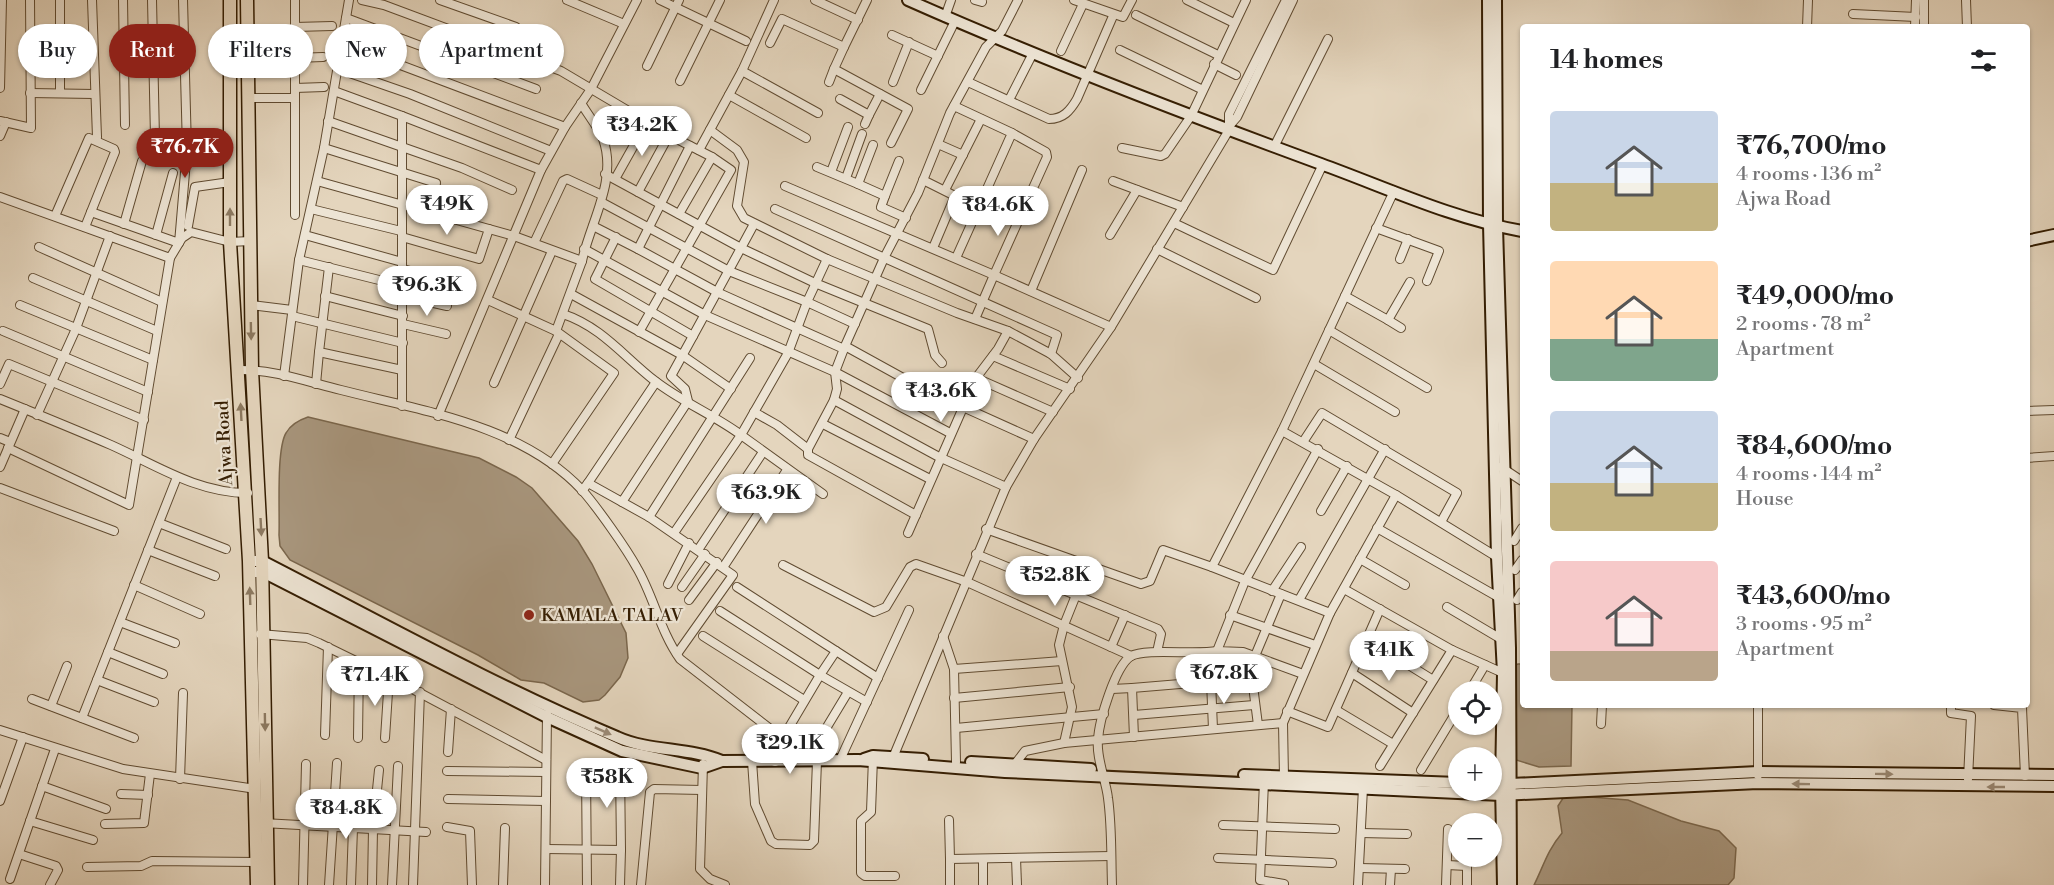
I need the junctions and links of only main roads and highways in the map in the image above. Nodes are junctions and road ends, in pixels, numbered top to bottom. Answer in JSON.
{"nodes":[{"id":1,"x":230,"y":0,"type":"edge"},
{"id":2,"x":247,"y":0,"type":"edge"},
{"id":3,"x":257,"y":634,"type":"junction"},
{"id":4,"x":262,"y":823,"type":"junction"},
{"id":5,"x":257,"y":885,"type":"edge"},
{"id":6,"x":268,"y":885,"type":"edge"}],
"edges":[{"from":3,"to":1,"type":"main road","name":"Ajwa Road","one_way":true},
{"from":2,"to":3,"type":"main road","name":"Ajwa Road","one_way":true},
{"from":3,"to":4,"type":"main road","name":"Ajwa Road","one_way":true},
{"from":3,"to":4,"type":"main road","name":"Ajwa Road"},
{"from":4,"to":5,"type":"main road","name":"Ajwa Road"},
{"from":4,"to":6,"type":"main road","name":"Ajwa Road"}]}
